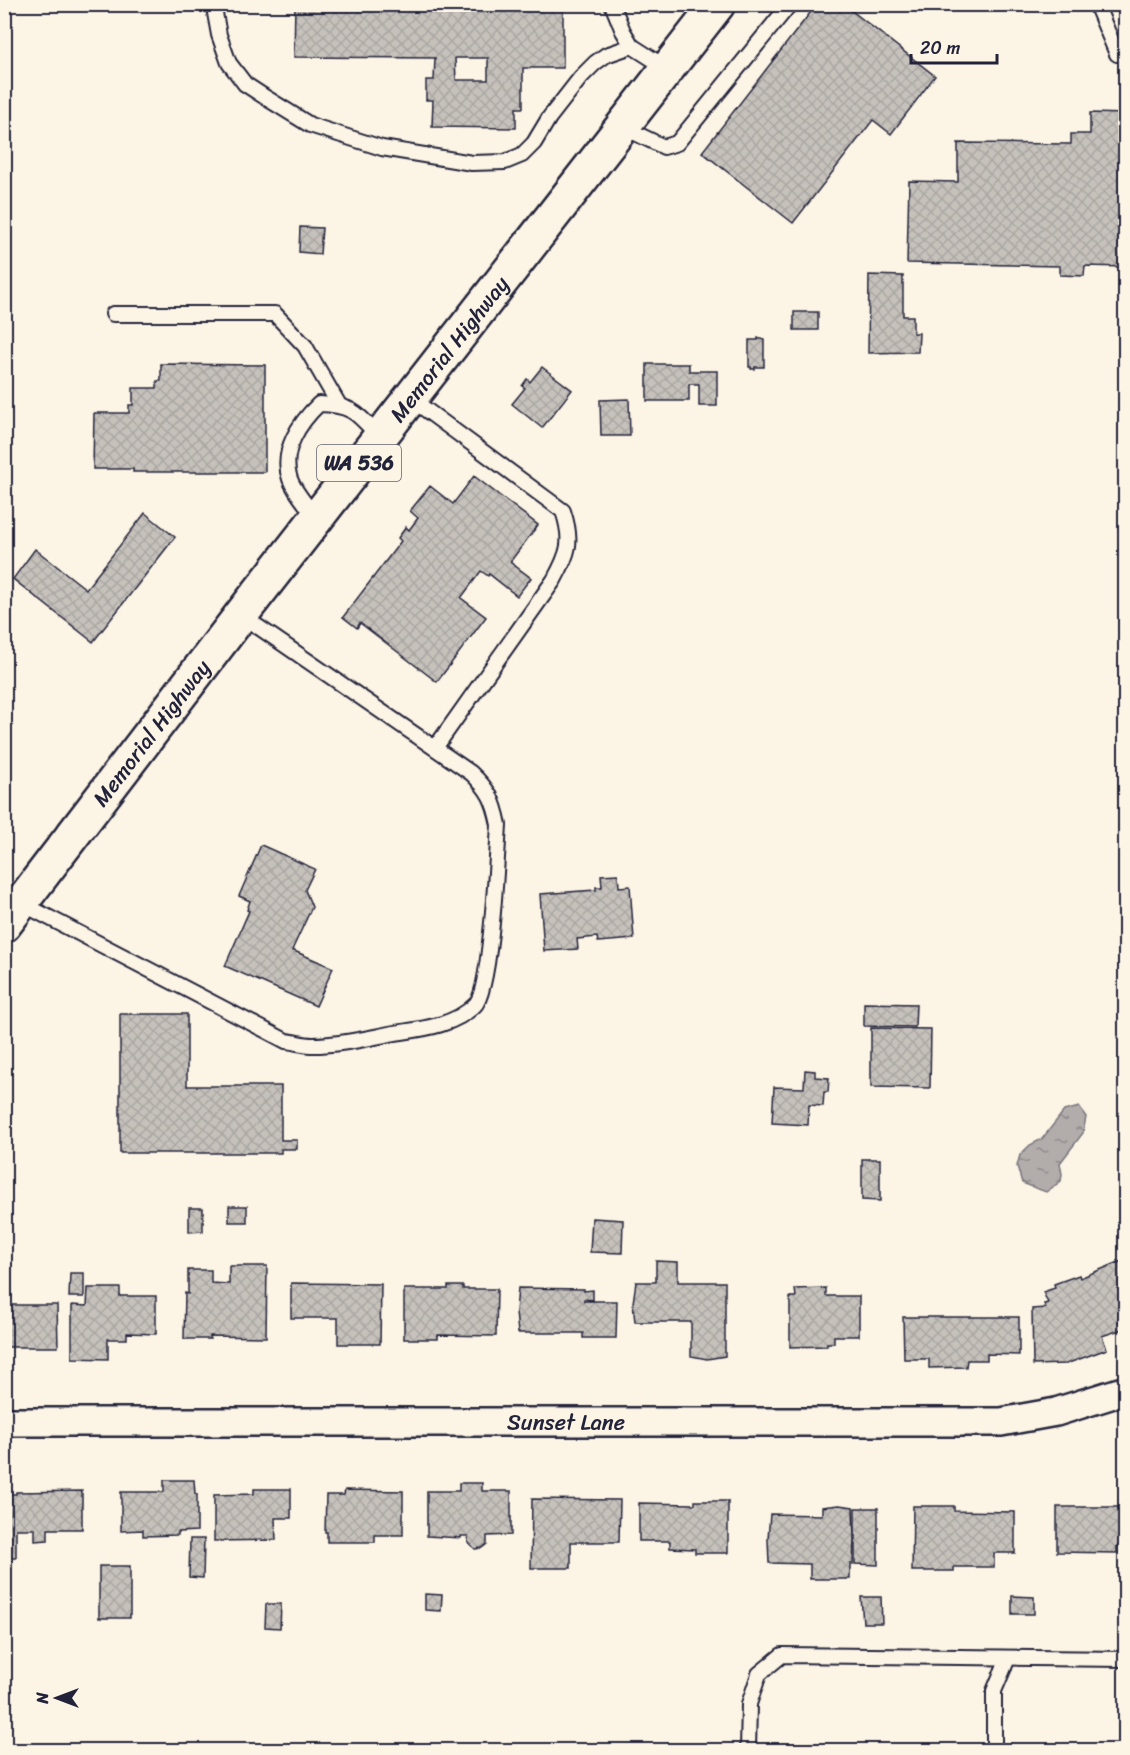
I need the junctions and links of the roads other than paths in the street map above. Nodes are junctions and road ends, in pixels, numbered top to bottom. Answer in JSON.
{"nodes":[{"id":1,"x":216,"y":4,"type":"edge"},
{"id":2,"x":612,"y":4,"type":"edge"},
{"id":3,"x":718,"y":4,"type":"edge"},
{"id":4,"x":790,"y":4,"type":"edge"},
{"id":5,"x":1096,"y":4,"type":"edge"},
{"id":6,"x":632,"y":46,"type":"junction"},
{"id":7,"x":1117,"y":54,"type":"dead end"},
{"id":8,"x":668,"y":69,"type":"junction"},
{"id":9,"x":623,"y":127,"type":"junction"},
{"id":10,"x":113,"y":314,"type":"dead end"},
{"id":11,"x":410,"y":398,"type":"junction"},
{"id":12,"x":339,"y":405,"type":"junction"},
{"id":13,"x":380,"y":437,"type":"junction"},
{"id":14,"x":316,"y":518,"type":"junction"},
{"id":15,"x":241,"y":615,"type":"junction"},
{"id":16,"x":435,"y":748,"type":"junction"},
{"id":17,"x":13,"y":914,"type":"edge"},
{"id":18,"x":1125,"y":1390,"type":"edge"},
{"id":19,"x":4,"y":1422,"type":"edge"},
{"id":20,"x":1008,"y":1658,"type":"junction"},
{"id":21,"x":1125,"y":1659,"type":"edge"},
{"id":22,"x":748,"y":1750,"type":"edge"},
{"id":23,"x":994,"y":1750,"type":"edge"}],
"edges":[{"from":1,"to":6,"type":"lane"},
{"from":2,"to":6,"type":"lane"},
{"from":3,"to":8,"type":"main road","name":"Memorial Highway","number":"WA 536"},
{"from":4,"to":9,"type":"lane"},
{"from":5,"to":7,"type":"lane"},
{"from":6,"to":8,"type":"lane"},
{"from":8,"to":9,"type":"main road","name":"Memorial Highway","number":"WA 536"},
{"from":9,"to":11,"type":"main road","name":"Memorial Highway","number":"WA 536"},
{"from":10,"to":12,"type":"lane"},
{"from":11,"to":13,"type":"main road","name":"Memorial Highway","number":"WA 536"},
{"from":11,"to":16,"type":"lane"},
{"from":12,"to":13,"type":"lane"},
{"from":12,"to":14,"type":"lane"},
{"from":13,"to":14,"type":"main road","name":"Memorial Highway","number":"WA 536"},
{"from":14,"to":15,"type":"main road","name":"Memorial Highway","number":"WA 536"},
{"from":15,"to":16,"type":"lane"},
{"from":15,"to":17,"type":"main road","name":"Memorial Highway","number":"WA 536"},
{"from":16,"to":17,"type":"lane"},
{"from":18,"to":19,"type":"street","name":"Sunset Lane"},
{"from":20,"to":21,"type":"lane"},
{"from":20,"to":22,"type":"lane"},
{"from":20,"to":23,"type":"lane"}]}
